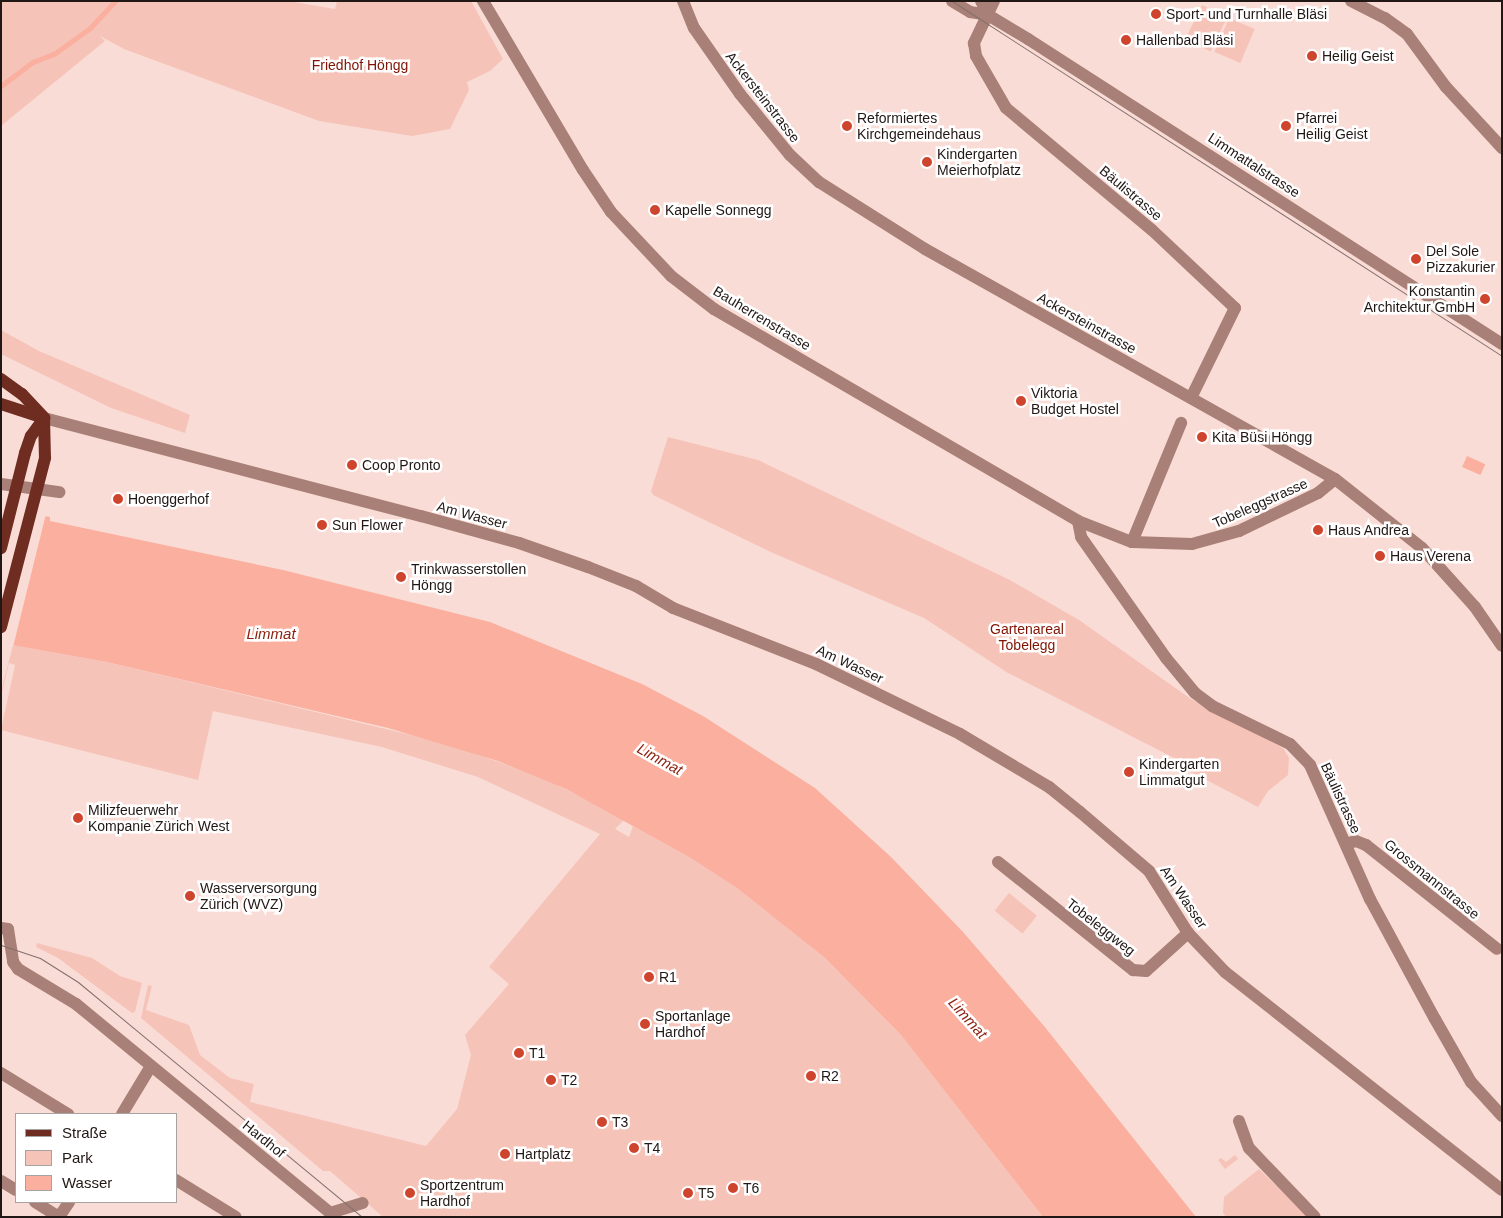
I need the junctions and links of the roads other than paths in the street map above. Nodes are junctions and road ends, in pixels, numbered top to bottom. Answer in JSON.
{"nodes":[{"id":1,"x":483,"y":1,"type":"edge"},
{"id":2,"x":683,"y":1,"type":"edge"},
{"id":3,"x":952,"y":1,"type":"edge"},
{"id":4,"x":981,"y":1,"type":"edge"},
{"id":5,"x":994,"y":1,"type":"edge"},
{"id":6,"x":1351,"y":1,"type":"edge"},
{"id":7,"x":988,"y":15,"type":"junction"},
{"id":8,"x":1502,"y":148,"type":"edge"},
{"id":9,"x":1502,"y":344,"type":"edge"},
{"id":10,"x":1,"y":379,"type":"edge"},
{"id":11,"x":1191,"y":398,"type":"junction"},
{"id":12,"x":1,"y":404,"type":"edge"},
{"id":13,"x":44,"y":418,"type":"junction"},
{"id":14,"x":1181,"y":423,"type":"dead end"},
{"id":15,"x":8,"y":472,"type":"dead end"},
{"id":16,"x":1335,"y":479,"type":"junction"},
{"id":17,"x":1,"y":484,"type":"edge"},
{"id":18,"x":59,"y":492,"type":"dead end"},
{"id":19,"x":1078,"y":522,"type":"junction"},
{"id":20,"x":1132,"y":542,"type":"junction"},
{"id":21,"x":1,"y":548,"type":"edge"},
{"id":22,"x":1,"y":627,"type":"edge"},
{"id":23,"x":1502,"y":646,"type":"edge"},
{"id":24,"x":1346,"y":844,"type":"junction"},
{"id":25,"x":998,"y":862,"type":"dead end"},
{"id":26,"x":1,"y":928,"type":"edge"},
{"id":27,"x":1188,"y":933,"type":"junction"},
{"id":28,"x":1496,"y":949,"type":"dead end"},
{"id":29,"x":151,"y":1066,"type":"junction"},
{"id":30,"x":1,"y":1073,"type":"edge"},
{"id":31,"x":66,"y":1113,"type":"edge"},
{"id":32,"x":123,"y":1113,"type":"edge"},
{"id":33,"x":1502,"y":1116,"type":"edge"},
{"id":34,"x":1239,"y":1121,"type":"dead end"},
{"id":35,"x":1,"y":1181,"type":"edge"},
{"id":36,"x":178,"y":1181,"type":"edge"},
{"id":37,"x":15,"y":1189,"type":"edge"},
{"id":38,"x":1502,"y":1190,"type":"edge"},
{"id":39,"x":37,"y":1203,"type":"edge"},
{"id":40,"x":68,"y":1203,"type":"edge"},
{"id":41,"x":363,"y":1203,"type":"dead end"},
{"id":42,"x":59,"y":1217,"type":"edge"},
{"id":43,"x":236,"y":1217,"type":"edge"},
{"id":44,"x":1316,"y":1217,"type":"edge"}],
"edges":[{"from":1,"to":19,"type":"street","name":"Bauherrenstrasse"},
{"from":2,"to":11,"type":"street","name":"Ackersteinstrasse"},
{"from":3,"to":7,"type":"street","name":"Limmattalstrasse"},
{"from":4,"to":7,"type":"street"},
{"from":5,"to":7,"type":"street"},
{"from":6,"to":8,"type":"street"},
{"from":7,"to":9,"type":"street","name":"Limmattalstrasse"},
{"from":7,"to":11,"type":"street","name":"Bäulistrasse"},
{"from":10,"to":13,"type":"main road"},
{"from":11,"to":16,"type":"street","name":"Ackersteinstrasse"},
{"from":12,"to":13,"type":"main road"},
{"from":13,"to":21,"type":"main road","bridge":true},
{"from":13,"to":22,"type":"main road","bridge":true},
{"from":13,"to":27,"type":"street","name":"Am Wasser"},
{"from":14,"to":20,"type":"street"},
{"from":15,"to":17,"type":"street"},
{"from":16,"to":20,"type":"street","name":"Tobeleggstrasse"},
{"from":16,"to":23,"type":"street","name":"Ackersteinstrasse"},
{"from":17,"to":18,"type":"street"},
{"from":19,"to":20,"type":"street","name":"Bauherrenstrasse"},
{"from":19,"to":24,"type":"street","name":"Bäulistrasse"},
{"from":24,"to":28,"type":"street","name":"Grossmannstrasse"},
{"from":24,"to":33,"type":"street","name":"Bäulistrasse"},
{"from":25,"to":27,"type":"street","name":"Tobeleggweg"},
{"from":26,"to":29,"type":"street","name":"Hardhof"},
{"from":27,"to":38,"type":"street","name":"Am Wasser"},
{"from":29,"to":32,"type":"street"},
{"from":29,"to":41,"type":"street","name":"Hardhof"},
{"from":30,"to":31,"type":"street"},
{"from":34,"to":44,"type":"street"},
{"from":35,"to":37,"type":"street"},
{"from":36,"to":43,"type":"street"},
{"from":39,"to":42,"type":"street"},
{"from":40,"to":42,"type":"street"}]}
